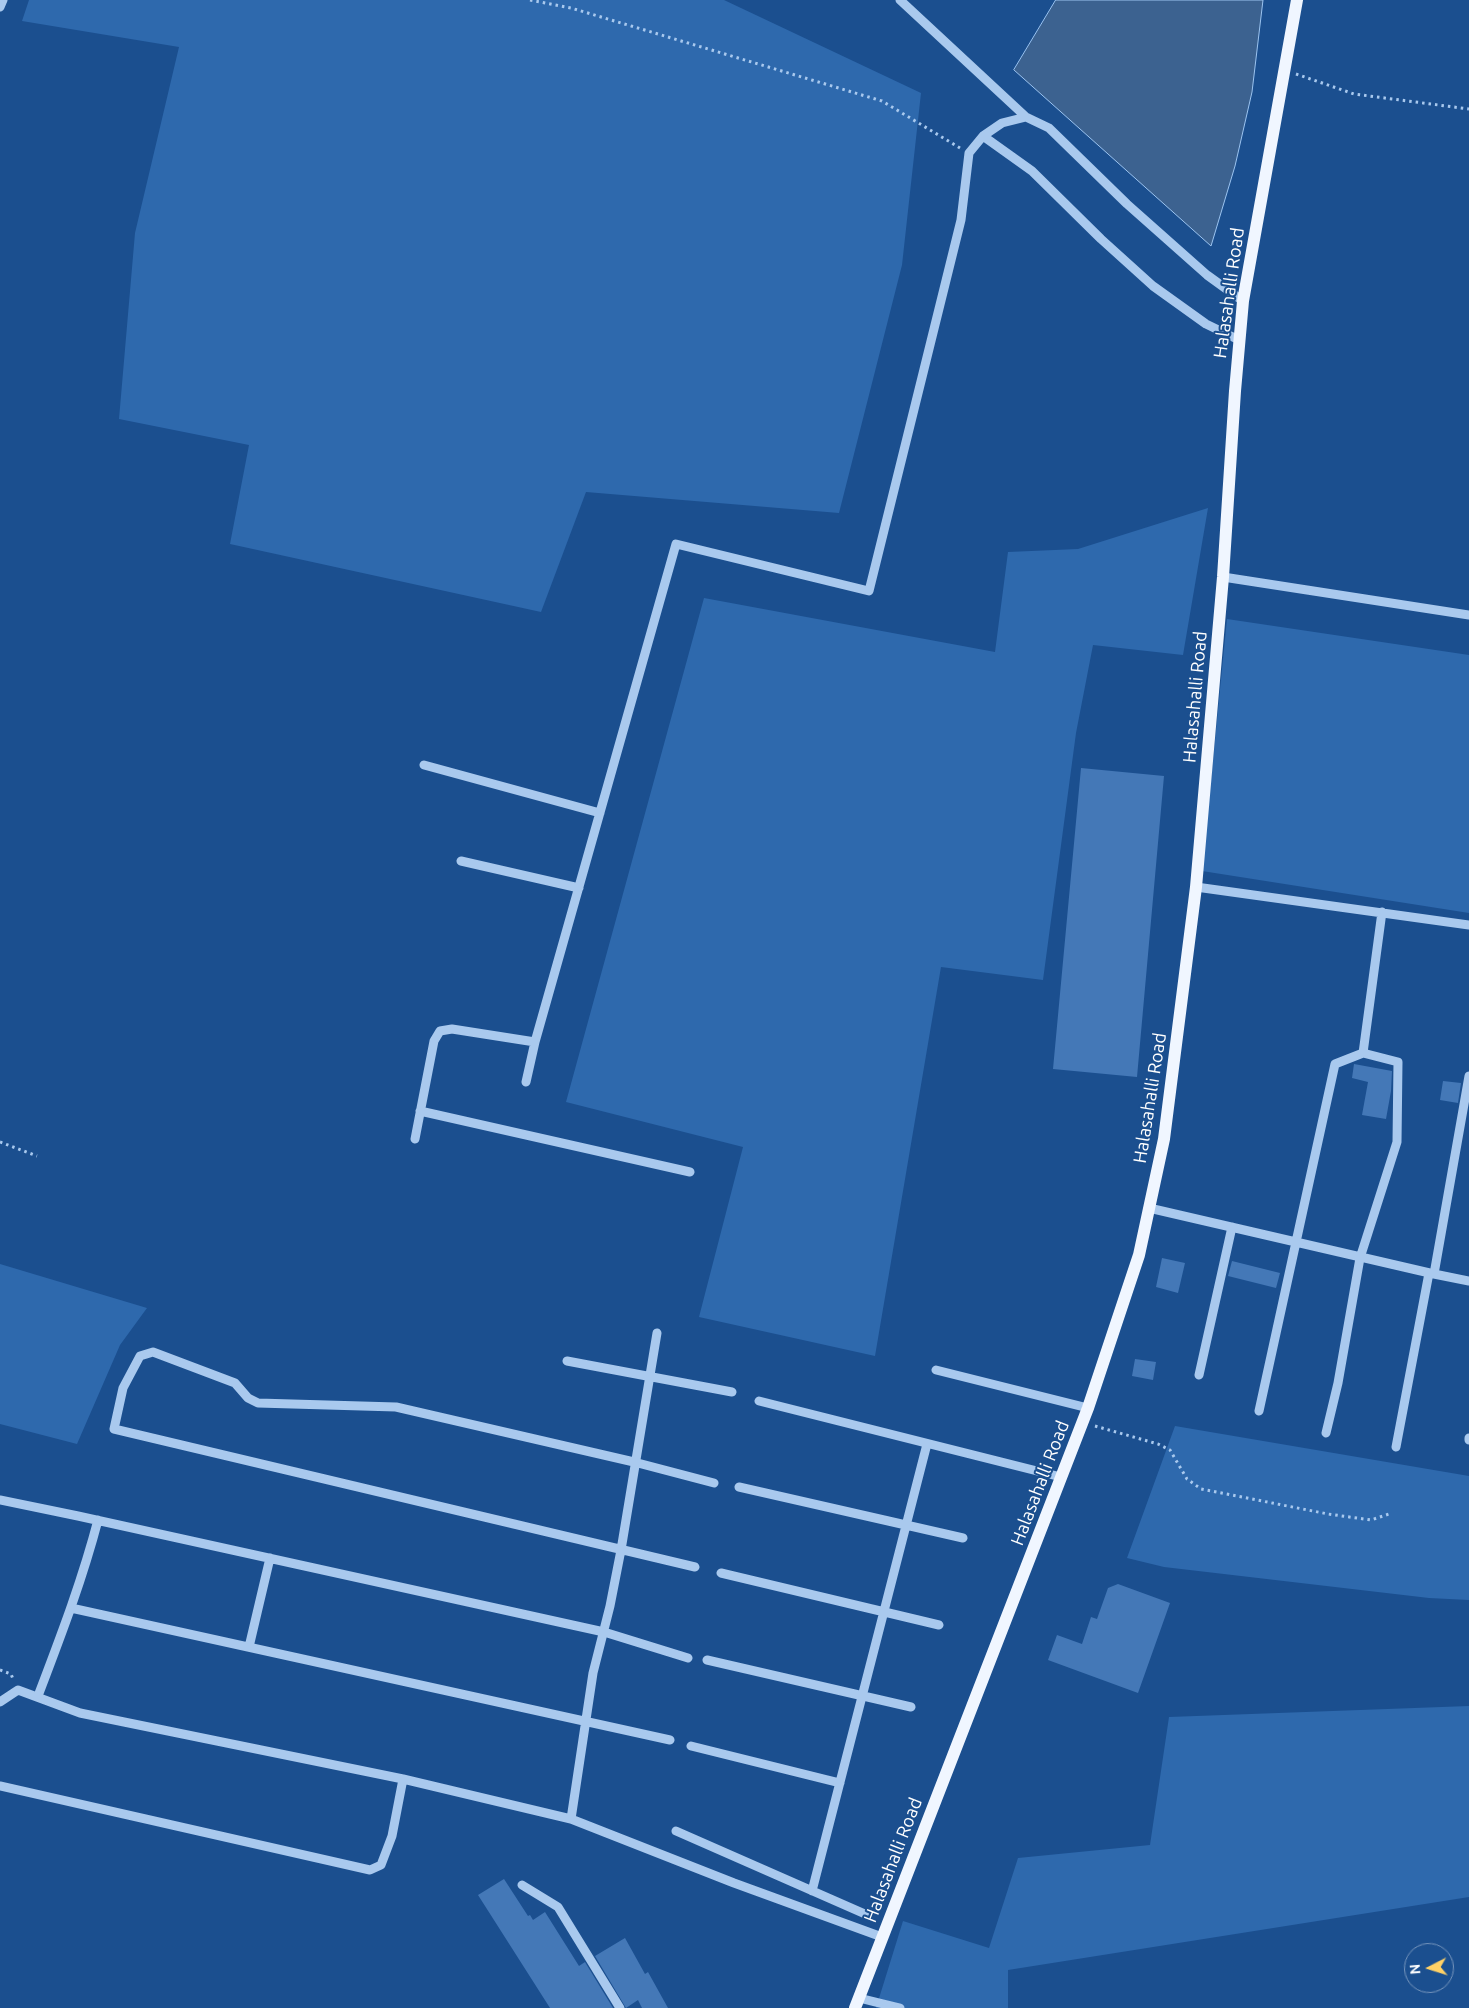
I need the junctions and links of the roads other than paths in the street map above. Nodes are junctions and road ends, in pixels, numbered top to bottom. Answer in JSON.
{"nodes":[{"id":1,"x":3,"y":0,"type":"edge"},
{"id":2,"x":900,"y":0,"type":"edge"},
{"id":3,"x":1297,"y":0,"type":"edge"},
{"id":4,"x":0,"y":7,"type":"edge"},
{"id":5,"x":1026,"y":117,"type":"junction"},
{"id":6,"x":983,"y":136,"type":"junction"},
{"id":7,"x":1243,"y":302,"type":"junction"},
{"id":8,"x":1239,"y":340,"type":"junction"},
{"id":9,"x":1223,"y":576,"type":"junction"},
{"id":10,"x":1469,"y":615,"type":"edge"},
{"id":11,"x":424,"y":765,"type":"dead end"},
{"id":12,"x":600,"y":813,"type":"junction"},
{"id":13,"x":461,"y":861,"type":"dead end"},
{"id":14,"x":1196,"y":887,"type":"junction"},
{"id":15,"x":579,"y":888,"type":"junction"},
{"id":16,"x":1382,"y":912,"type":"junction"},
{"id":17,"x":1469,"y":926,"type":"edge"},
{"id":18,"x":535,"y":1042,"type":"junction"},
{"id":19,"x":1363,"y":1053,"type":"junction"},
{"id":20,"x":1469,"y":1076,"type":"edge"},
{"id":21,"x":526,"y":1082,"type":"dead end"},
{"id":22,"x":420,"y":1111,"type":"junction"},
{"id":23,"x":415,"y":1139,"type":"dead end"},
{"id":24,"x":690,"y":1172,"type":"dead end"},
{"id":25,"x":1149,"y":1208,"type":"junction"},
{"id":26,"x":1232,"y":1227,"type":"junction"},
{"id":27,"x":1295,"y":1242,"type":"junction"},
{"id":28,"x":1360,"y":1258,"type":"junction"},
{"id":29,"x":1431,"y":1274,"type":"junction"},
{"id":30,"x":1469,"y":1281,"type":"edge"},
{"id":31,"x":657,"y":1333,"type":"dead end"},
{"id":32,"x":567,"y":1360,"type":"dead end"},
{"id":33,"x":936,"y":1370,"type":"dead end"},
{"id":34,"x":1199,"y":1374,"type":"dead end"},
{"id":35,"x":649,"y":1377,"type":"junction"},
{"id":36,"x":732,"y":1392,"type":"dead end"},
{"id":37,"x":759,"y":1401,"type":"dead end"},
{"id":38,"x":1088,"y":1408,"type":"junction"},
{"id":39,"x":1259,"y":1411,"type":"dead end"},
{"id":40,"x":1326,"y":1433,"type":"dead end"},
{"id":41,"x":927,"y":1444,"type":"junction"},
{"id":42,"x":1396,"y":1447,"type":"dead end"},
{"id":43,"x":634,"y":1462,"type":"junction"},
{"id":44,"x":1061,"y":1477,"type":"junction"},
{"id":45,"x":714,"y":1483,"type":"dead end"},
{"id":46,"x":740,"y":1487,"type":"dead end"},
{"id":47,"x":0,"y":1500,"type":"edge"},
{"id":48,"x":98,"y":1520,"type":"junction"},
{"id":49,"x":906,"y":1525,"type":"junction"},
{"id":50,"x":963,"y":1538,"type":"dead end"},
{"id":51,"x":621,"y":1550,"type":"junction"},
{"id":52,"x":270,"y":1558,"type":"junction"},
{"id":53,"x":695,"y":1567,"type":"dead end"},
{"id":54,"x":721,"y":1573,"type":"dead end"},
{"id":55,"x":71,"y":1608,"type":"junction"},
{"id":56,"x":884,"y":1612,"type":"junction"},
{"id":57,"x":939,"y":1625,"type":"dead end"},
{"id":58,"x":604,"y":1632,"type":"junction"},
{"id":59,"x":249,"y":1647,"type":"junction"},
{"id":60,"x":688,"y":1658,"type":"dead end"},
{"id":61,"x":707,"y":1660,"type":"dead end"},
{"id":62,"x":38,"y":1696,"type":"junction"},
{"id":63,"x":862,"y":1696,"type":"junction"},
{"id":64,"x":0,"y":1702,"type":"edge"},
{"id":65,"x":911,"y":1708,"type":"dead end"},
{"id":66,"x":586,"y":1720,"type":"junction"},
{"id":67,"x":670,"y":1740,"type":"dead end"},
{"id":68,"x":691,"y":1746,"type":"dead end"},
{"id":69,"x":403,"y":1779,"type":"junction"},
{"id":70,"x":840,"y":1783,"type":"junction"},
{"id":71,"x":0,"y":1786,"type":"edge"},
{"id":72,"x":571,"y":1819,"type":"junction"},
{"id":73,"x":676,"y":1831,"type":"dead end"},
{"id":74,"x":522,"y":1885,"type":"dead end"},
{"id":75,"x":812,"y":1891,"type":"junction"},
{"id":76,"x":865,"y":1914,"type":"dead end"},
{"id":77,"x":882,"y":1937,"type":"junction"},
{"id":78,"x":857,"y":2003,"type":"edge"},
{"id":79,"x":620,"y":2008,"type":"edge"},
{"id":80,"x":900,"y":2008,"type":"edge"}],
"edges":[{"from":1,"to":4,"type":"street"},
{"from":2,"to":5,"type":"street"},
{"from":3,"to":7,"type":"main road","name":"Halasahalli Road"},
{"from":5,"to":6,"type":"street"},
{"from":5,"to":7,"type":"street"},
{"from":6,"to":8,"type":"street"},
{"from":6,"to":12,"type":"street"},
{"from":7,"to":8,"type":"main road","name":"Halasahalli Road"},
{"from":8,"to":9,"type":"main road","name":"Halasahalli Road"},
{"from":9,"to":10,"type":"street"},
{"from":9,"to":14,"type":"main road","name":"Halasahalli Road"},
{"from":11,"to":12,"type":"street"},
{"from":12,"to":15,"type":"street"},
{"from":13,"to":15,"type":"street"},
{"from":14,"to":16,"type":"street"},
{"from":14,"to":25,"type":"main road","name":"Halasahalli Road"},
{"from":15,"to":18,"type":"street"},
{"from":16,"to":17,"type":"street"},
{"from":16,"to":19,"type":"street"},
{"from":18,"to":21,"type":"street"},
{"from":18,"to":22,"type":"street"},
{"from":19,"to":27,"type":"street"},
{"from":19,"to":28,"type":"street"},
{"from":20,"to":29,"type":"street"},
{"from":22,"to":23,"type":"street"},
{"from":22,"to":24,"type":"street"},
{"from":25,"to":26,"type":"street"},
{"from":25,"to":38,"type":"main road","name":"Halasahalli Road"},
{"from":26,"to":27,"type":"street"},
{"from":26,"to":34,"type":"street"},
{"from":27,"to":28,"type":"street"},
{"from":27,"to":39,"type":"street"},
{"from":28,"to":29,"type":"street"},
{"from":28,"to":40,"type":"street"},
{"from":29,"to":30,"type":"street"},
{"from":29,"to":42,"type":"street"},
{"from":31,"to":35,"type":"street"},
{"from":32,"to":35,"type":"street"},
{"from":33,"to":38,"type":"street"},
{"from":35,"to":36,"type":"street"},
{"from":35,"to":43,"type":"street"},
{"from":37,"to":41,"type":"street"},
{"from":38,"to":44,"type":"main road","name":"Halasahalli Road"},
{"from":41,"to":44,"type":"street"},
{"from":41,"to":49,"type":"street"},
{"from":43,"to":45,"type":"street"},
{"from":43,"to":51,"type":"street"},
{"from":43,"to":51,"type":"street"},
{"from":44,"to":77,"type":"main road","name":"Halasahalli Road"},
{"from":46,"to":49,"type":"street"},
{"from":47,"to":48,"type":"street"},
{"from":48,"to":52,"type":"street"},
{"from":48,"to":55,"type":"street"},
{"from":49,"to":50,"type":"street"},
{"from":49,"to":56,"type":"street"},
{"from":51,"to":53,"type":"street"},
{"from":51,"to":58,"type":"street"},
{"from":52,"to":58,"type":"street"},
{"from":52,"to":59,"type":"street"},
{"from":54,"to":56,"type":"street"},
{"from":55,"to":59,"type":"street"},
{"from":55,"to":62,"type":"street"},
{"from":56,"to":57,"type":"street"},
{"from":56,"to":63,"type":"street"},
{"from":58,"to":60,"type":"street"},
{"from":58,"to":66,"type":"street"},
{"from":59,"to":66,"type":"street"},
{"from":61,"to":63,"type":"street"},
{"from":62,"to":64,"type":"street"},
{"from":62,"to":69,"type":"street"},
{"from":63,"to":65,"type":"street"},
{"from":63,"to":70,"type":"street"},
{"from":66,"to":67,"type":"street"},
{"from":66,"to":72,"type":"street"},
{"from":68,"to":70,"type":"street"},
{"from":69,"to":71,"type":"street"},
{"from":69,"to":72,"type":"street"},
{"from":70,"to":75,"type":"street"},
{"from":72,"to":77,"type":"street"},
{"from":73,"to":75,"type":"street"},
{"from":74,"to":79,"type":"street"},
{"from":75,"to":76,"type":"street"},
{"from":77,"to":78,"type":"main road","name":"Halasahalli Road"},
{"from":78,"to":80,"type":"street"}]}
